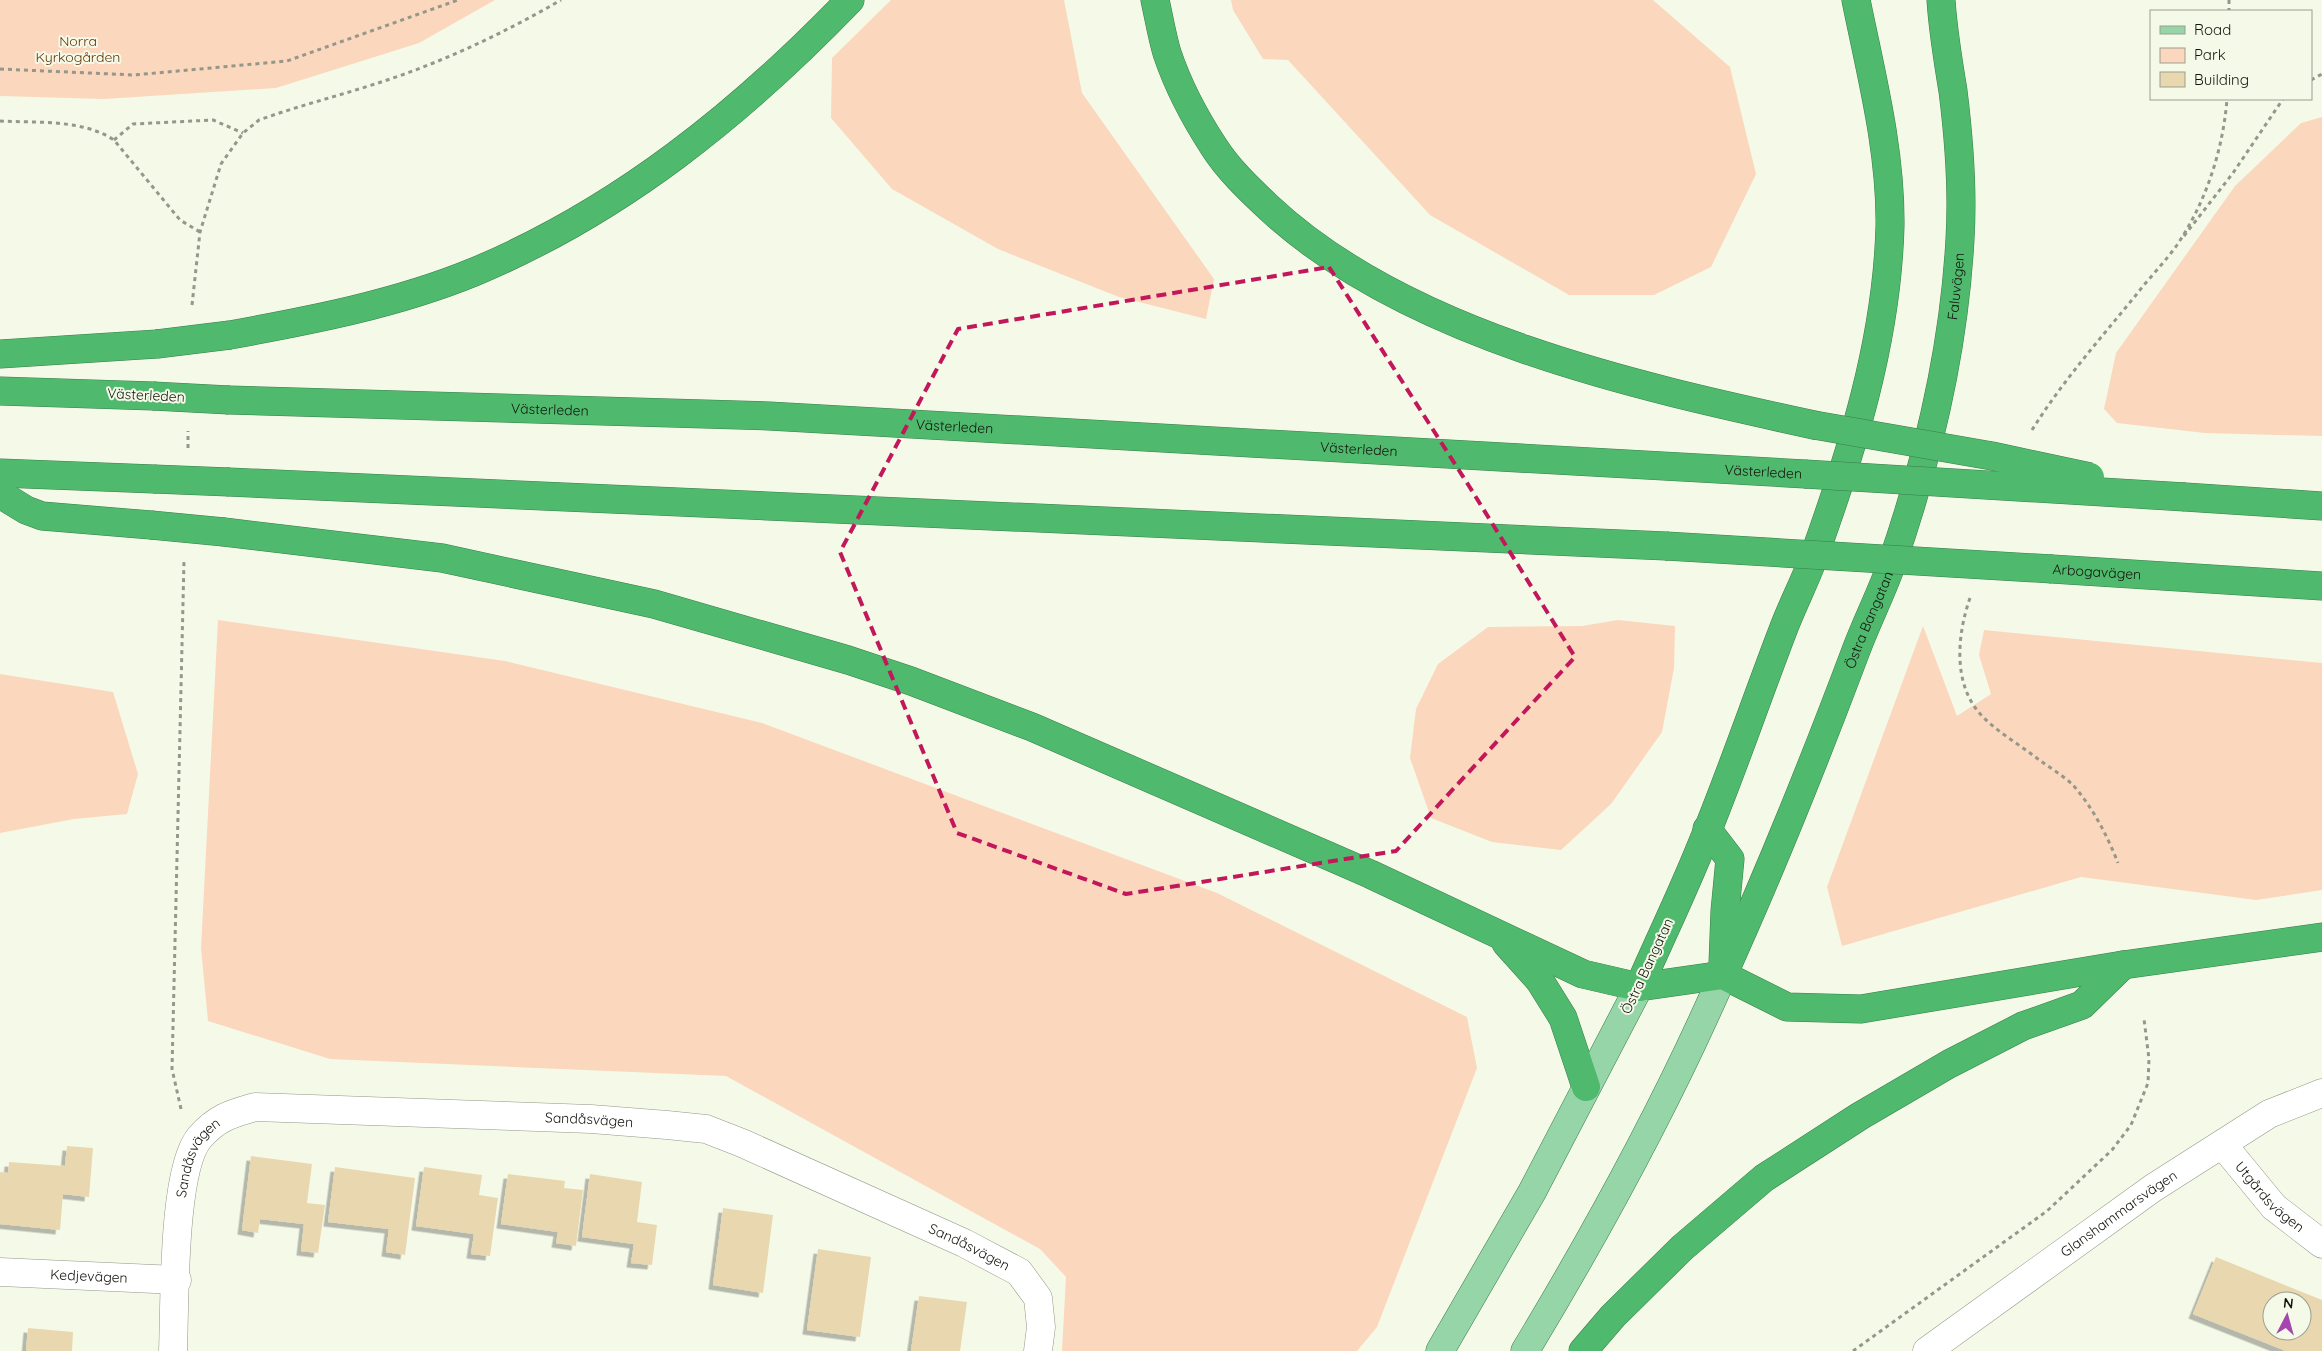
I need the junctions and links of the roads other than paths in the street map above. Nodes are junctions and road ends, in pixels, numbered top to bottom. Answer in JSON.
{"nodes":[{"id":1,"x":850,"y":0,"type":"edge"},
{"id":2,"x":1154,"y":0,"type":"edge"},
{"id":3,"x":1856,"y":0,"type":"edge"},
{"id":4,"x":1940,"y":0,"type":"edge"},
{"id":5,"x":0,"y":354,"type":"edge"},
{"id":6,"x":0,"y":391,"type":"edge"},
{"id":7,"x":0,"y":473,"type":"edge"},
{"id":8,"x":0,"y":494,"type":"edge"},
{"id":9,"x":2185,"y":497,"type":"junction"},
{"id":10,"x":2322,"y":506,"type":"edge"},
{"id":11,"x":1882,"y":562,"type":"junction"},
{"id":12,"x":2322,"y":586,"type":"edge"},
{"id":13,"x":1707,"y":829,"type":"junction"},
{"id":14,"x":1498,"y":935,"type":"junction"},
{"id":15,"x":2322,"y":937,"type":"edge"},
{"id":16,"x":2123,"y":965,"type":"junction"},
{"id":17,"x":1723,"y":975,"type":"junction"},
{"id":18,"x":1639,"y":987,"type":"junction"},
{"id":19,"x":1586,"y":1086,"type":"junction"},
{"id":20,"x":2322,"y":1094,"type":"edge"},
{"id":21,"x":2223,"y":1145,"type":"junction"},
{"id":22,"x":2322,"y":1244,"type":"edge"},
{"id":23,"x":0,"y":1272,"type":"edge"},
{"id":24,"x":176,"y":1280,"type":"junction"},
{"id":25,"x":174,"y":1351,"type":"edge"},
{"id":26,"x":1038,"y":1351,"type":"edge"},
{"id":27,"x":1440,"y":1351,"type":"edge"},
{"id":28,"x":1525,"y":1351,"type":"edge"},
{"id":29,"x":1583,"y":1351,"type":"edge"},
{"id":30,"x":1927,"y":1351,"type":"edge"}],
"edges":[{"from":1,"to":5,"type":"highway","bridge":true},
{"from":2,"to":9,"type":"highway","bridge":true},
{"from":3,"to":13,"type":"highway","name":"Östra Bangatan"},
{"from":4,"to":11,"type":"highway","name":"Faluvägen"},
{"from":6,"to":9,"type":"highway","name":"Västerleden","bridge":true},
{"from":7,"to":11,"type":"highway","bridge":true},
{"from":8,"to":14,"type":"highway","bridge":true},
{"from":9,"to":10,"type":"highway"},
{"from":11,"to":12,"type":"highway","name":"Arbogavägen","bridge":true},
{"from":11,"to":17,"type":"highway","name":"Östra Bangatan"},
{"from":13,"to":17,"type":"highway"},
{"from":13,"to":18,"type":"highway","name":"Östra Bangatan"},
{"from":14,"to":18,"type":"highway"},
{"from":14,"to":19,"type":"highway"},
{"from":15,"to":16,"type":"highway"},
{"from":16,"to":17,"type":"highway"},
{"from":16,"to":29,"type":"highway"},
{"from":17,"to":18,"type":"highway"},
{"from":17,"to":28,"type":"main road","name":"Östra Bangatan"},
{"from":18,"to":19,"type":"main road","name":"Östra Bangatan"},
{"from":19,"to":27,"type":"main road","name":"Östra Bangatan"},
{"from":20,"to":21,"type":"street","name":"Glanshammarsvägen"},
{"from":21,"to":22,"type":"street","name":"Utgårdsvägen"},
{"from":21,"to":30,"type":"street","name":"Glanshammarsvägen"},
{"from":23,"to":24,"type":"street","name":"Kedjevägen"},
{"from":24,"to":25,"type":"street","name":"Sandåsvägen"},
{"from":24,"to":26,"type":"street","name":"Sandåsvägen"}]}
